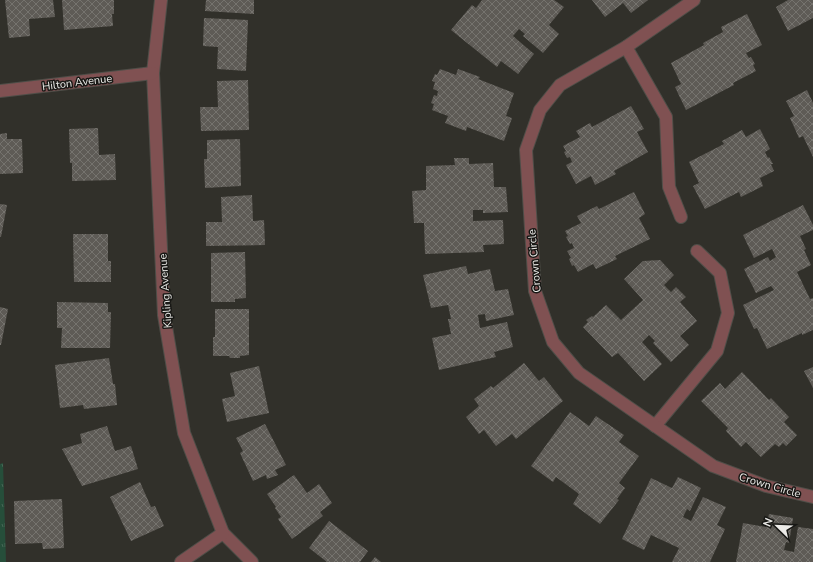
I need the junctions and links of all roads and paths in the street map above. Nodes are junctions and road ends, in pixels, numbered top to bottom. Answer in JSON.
{"nodes":[{"id":1,"x":161,"y":0,"type":"edge"},
{"id":2,"x":694,"y":0,"type":"edge"},
{"id":3,"x":626,"y":47,"type":"junction"},
{"id":4,"x":154,"y":73,"type":"junction"},
{"id":5,"x":0,"y":91,"type":"edge"},
{"id":6,"x":681,"y":216,"type":"dead end"},
{"id":7,"x":697,"y":251,"type":"dead end"},
{"id":8,"x":655,"y":426,"type":"junction"},
{"id":9,"x":813,"y":497,"type":"edge"},
{"id":10,"x":223,"y":533,"type":"junction"},
{"id":11,"x":181,"y":562,"type":"edge"},
{"id":12,"x":252,"y":562,"type":"edge"}],
"edges":[{"from":1,"to":4,"type":"street","name":"Kipling Avenue"},
{"from":2,"to":3,"type":"street","name":"Crown Circle"},
{"from":3,"to":6,"type":"street"},
{"from":3,"to":8,"type":"street","name":"Crown Circle"},
{"from":4,"to":5,"type":"street","name":"Hilton Avenue"},
{"from":4,"to":10,"type":"street","name":"Kipling Avenue"},
{"from":7,"to":8,"type":"street"},
{"from":8,"to":9,"type":"street","name":"Crown Circle"},
{"from":10,"to":11,"type":"street"},
{"from":10,"to":12,"type":"street","name":"Kipling Avenue"}]}
